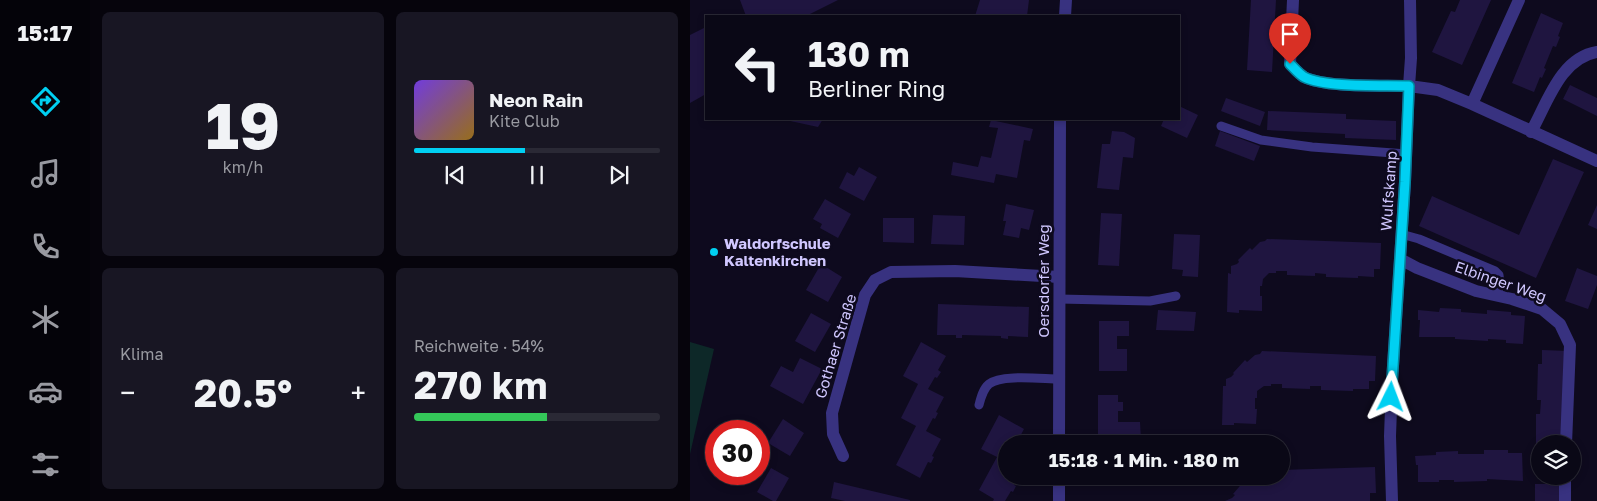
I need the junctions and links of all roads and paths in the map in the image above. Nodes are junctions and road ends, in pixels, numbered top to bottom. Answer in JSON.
{"nodes":[{"id":1,"x":1066,"y":0,"type":"edge"},
{"id":2,"x":1293,"y":0,"type":"edge"},
{"id":3,"x":1410,"y":0,"type":"edge"},
{"id":4,"x":1519,"y":0,"type":"edge"},
{"id":5,"x":1065,"y":15,"type":"edge"},
{"id":6,"x":1597,"y":52,"type":"edge"},
{"id":7,"x":1409,"y":86,"type":"junction"},
{"id":8,"x":1472,"y":104,"type":"junction"},
{"id":9,"x":1060,"y":120,"type":"edge"},
{"id":10,"x":1221,"y":126,"type":"dead end"},
{"id":11,"x":1531,"y":132,"type":"junction"},
{"id":12,"x":1407,"y":154,"type":"junction"},
{"id":13,"x":1597,"y":161,"type":"edge"},
{"id":14,"x":1401,"y":234,"type":"junction"},
{"id":15,"x":1400,"y":259,"type":"junction"},
{"id":16,"x":1059,"y":277,"type":"junction"},
{"id":17,"x":1176,"y":296,"type":"dead end"},
{"id":18,"x":1497,"y":296,"type":"junction"},
{"id":19,"x":1059,"y":299,"type":"junction"},
{"id":20,"x":1059,"y":379,"type":"junction"},
{"id":21,"x":979,"y":405,"type":"dead end"},
{"id":22,"x":1059,"y":435,"type":"edge"},
{"id":23,"x":1566,"y":435,"type":"edge"},
{"id":24,"x":843,"y":456,"type":"dead end"},
{"id":25,"x":1059,"y":485,"type":"edge"},
{"id":26,"x":1565,"y":485,"type":"edge"},
{"id":27,"x":1059,"y":501,"type":"edge"},
{"id":28,"x":1392,"y":501,"type":"edge"},
{"id":29,"x":1565,"y":501,"type":"edge"}],
"edges":[{"from":1,"to":5,"type":"street"},
{"from":2,"to":7,"type":"street"},
{"from":3,"to":7,"type":"street","name":"Wulfskamp"},
{"from":4,"to":8,"type":"street"},
{"from":6,"to":11,"type":"street"},
{"from":7,"to":8,"type":"street"},
{"from":7,"to":12,"type":"street","name":"Wulfskamp"},
{"from":8,"to":11,"type":"street"},
{"from":9,"to":16,"type":"street","name":"Oersdorfer Weg"},
{"from":10,"to":12,"type":"lane"},
{"from":11,"to":13,"type":"street"},
{"from":12,"to":14,"type":"street","name":"Wulfskamp"},
{"from":14,"to":15,"type":"street","name":"Wulfskamp"},
{"from":14,"to":18,"type":"lane"},
{"from":15,"to":18,"type":"street","name":"Elbinger Weg"},
{"from":15,"to":28,"type":"street","name":"Wulfskamp"},
{"from":16,"to":19,"type":"street","name":"Oersdorfer Weg"},
{"from":16,"to":24,"type":"street","name":"Gothaer Straße"},
{"from":17,"to":19,"type":"lane"},
{"from":18,"to":23,"type":"street","name":"Elbinger Weg"},
{"from":19,"to":20,"type":"street","name":"Oersdorfer Weg"},
{"from":20,"to":21,"type":"lane"},
{"from":20,"to":22,"type":"street","name":"Oersdorfer Weg"},
{"from":25,"to":27,"type":"street"},
{"from":26,"to":29,"type":"street"}]}
